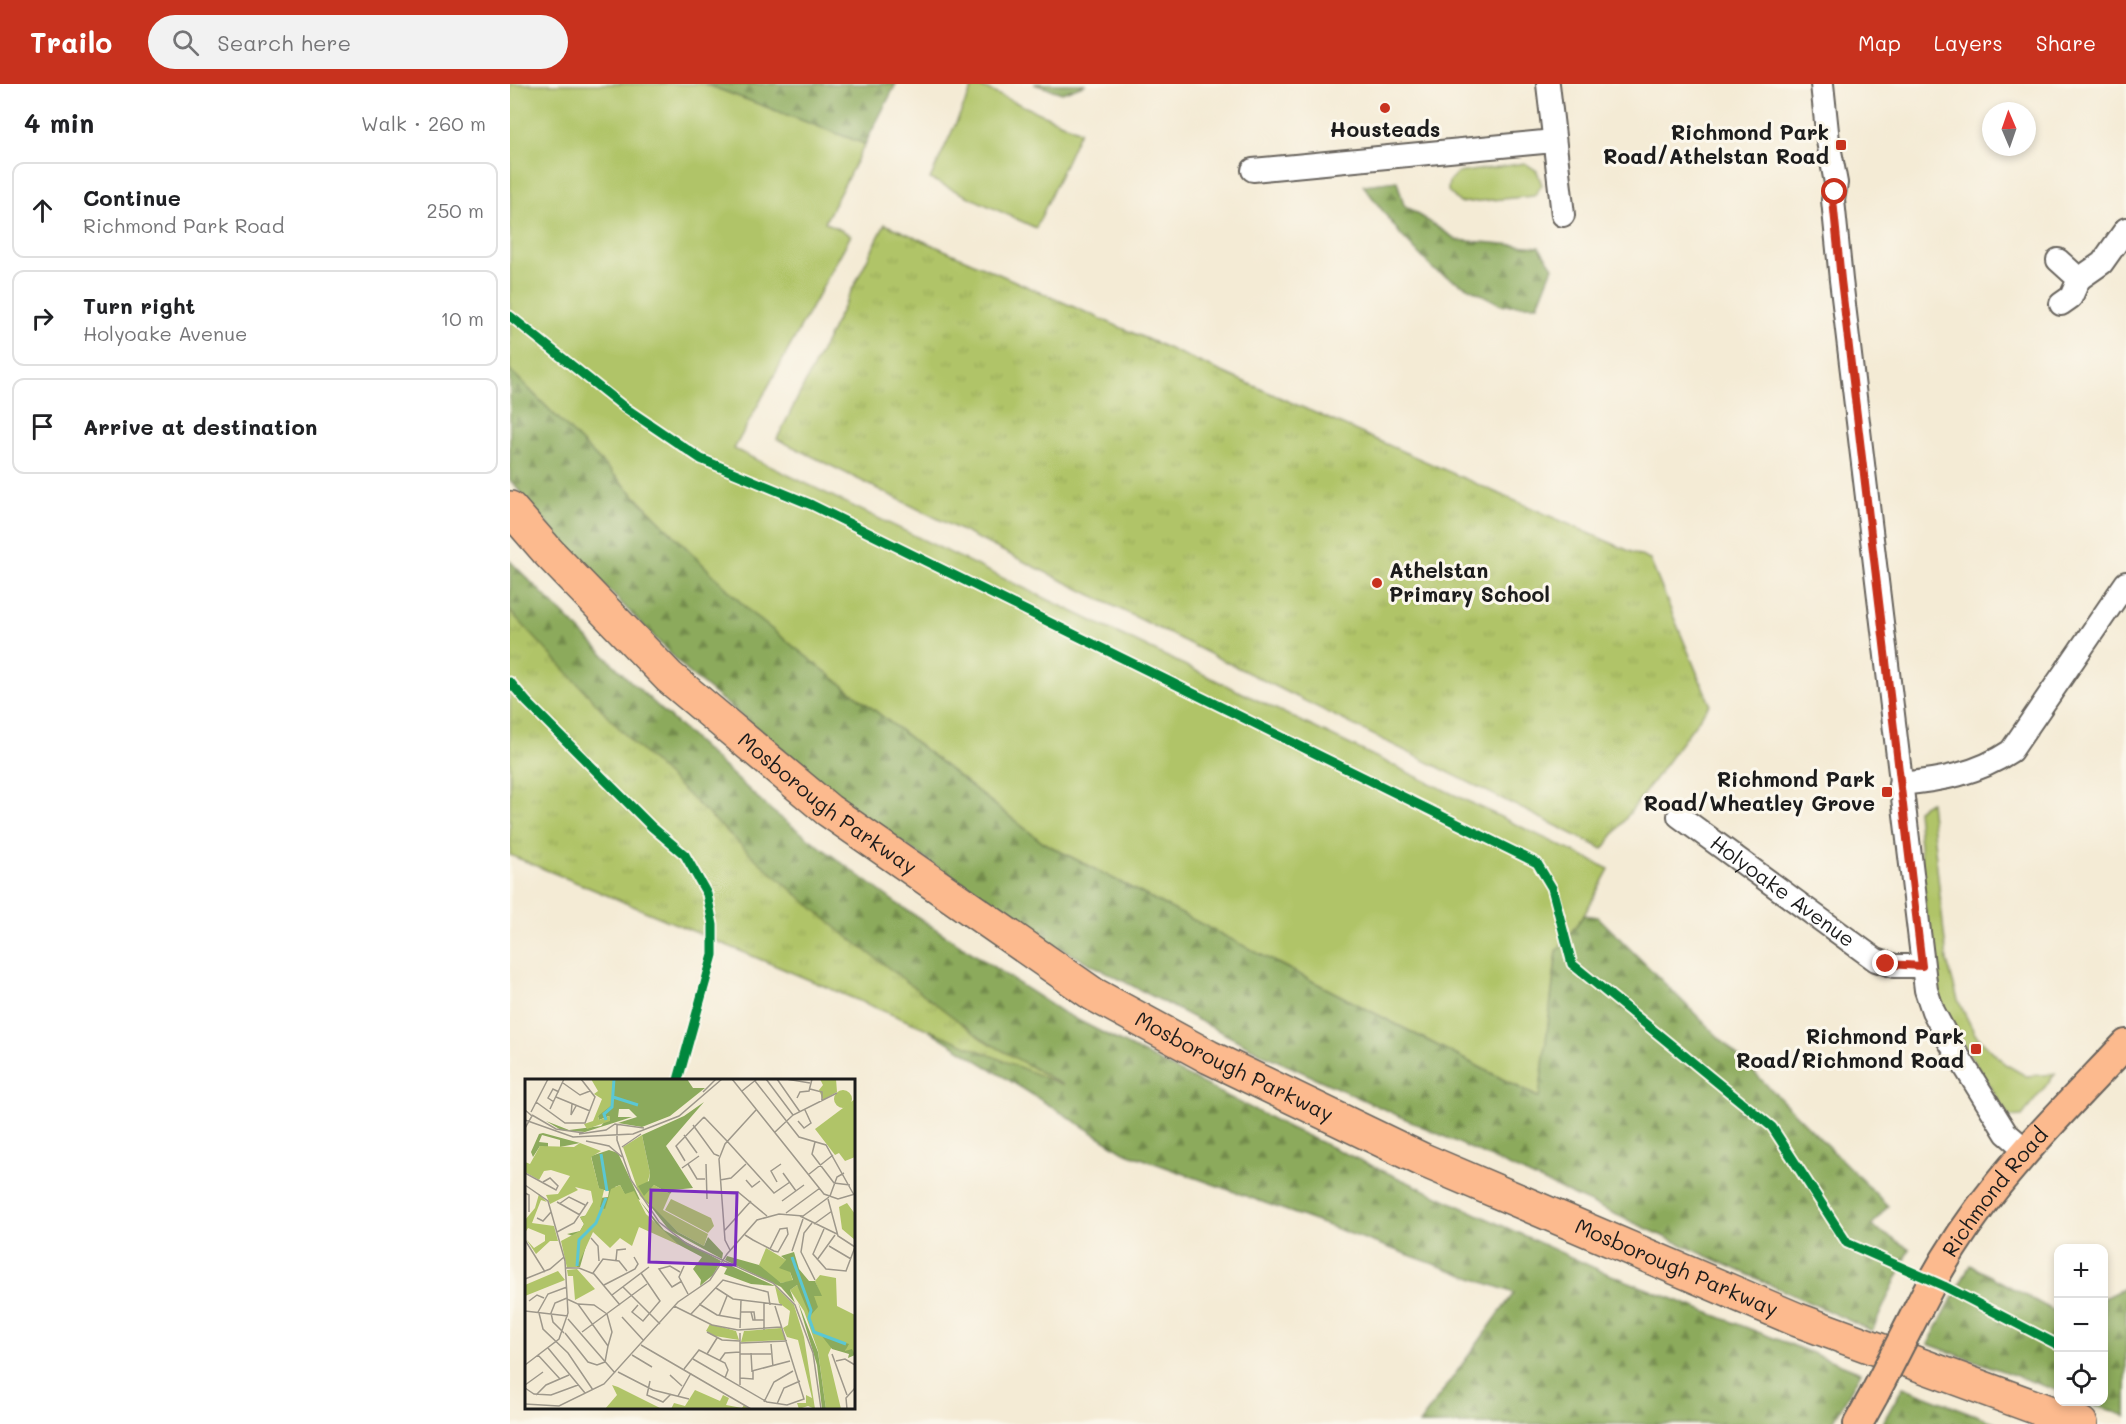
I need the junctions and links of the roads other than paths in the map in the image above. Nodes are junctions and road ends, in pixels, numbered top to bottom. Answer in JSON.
{"nodes":[{"id":1,"x":1548,"y":84,"type":"edge"},
{"id":2,"x":1822,"y":84,"type":"edge"},
{"id":3,"x":1554,"y":141,"type":"junction"},
{"id":4,"x":1253,"y":170,"type":"dead end"},
{"id":5,"x":1563,"y":215,"type":"dead end"},
{"id":6,"x":2126,"y":229,"type":"edge"},
{"id":7,"x":2058,"y":261,"type":"dead end"},
{"id":8,"x":2079,"y":279,"type":"junction"},
{"id":9,"x":2061,"y":304,"type":"dead end"},
{"id":10,"x":510,"y":508,"type":"edge"},
{"id":11,"x":2126,"y":584,"type":"edge"},
{"id":12,"x":1900,"y":784,"type":"junction"},
{"id":13,"x":1679,"y":816,"type":"dead end"},
{"id":14,"x":1922,"y":966,"type":"junction"},
{"id":15,"x":2126,"y":1044,"type":"edge"},
{"id":16,"x":2026,"y":1150,"type":"junction"},
{"id":17,"x":1858,"y":1424,"type":"edge"},
{"id":18,"x":2081,"y":1424,"type":"edge"}],
"edges":[{"from":1,"to":3,"type":"street"},
{"from":2,"to":12,"type":"street"},
{"from":3,"to":4,"type":"street"},
{"from":3,"to":5,"type":"street"},
{"from":6,"to":8,"type":"street"},
{"from":7,"to":8,"type":"street"},
{"from":8,"to":9,"type":"street"},
{"from":10,"to":18,"type":"highway","name":"Mosborough Parkway"},
{"from":11,"to":12,"type":"street"},
{"from":12,"to":14,"type":"street"},
{"from":13,"to":14,"type":"street","name":"Holyoake Avenue"},
{"from":14,"to":16,"type":"street"},
{"from":15,"to":16,"type":"main road","name":"Richmond Road"},
{"from":16,"to":17,"type":"main road","name":"Richmond Road","bridge":true}]}
